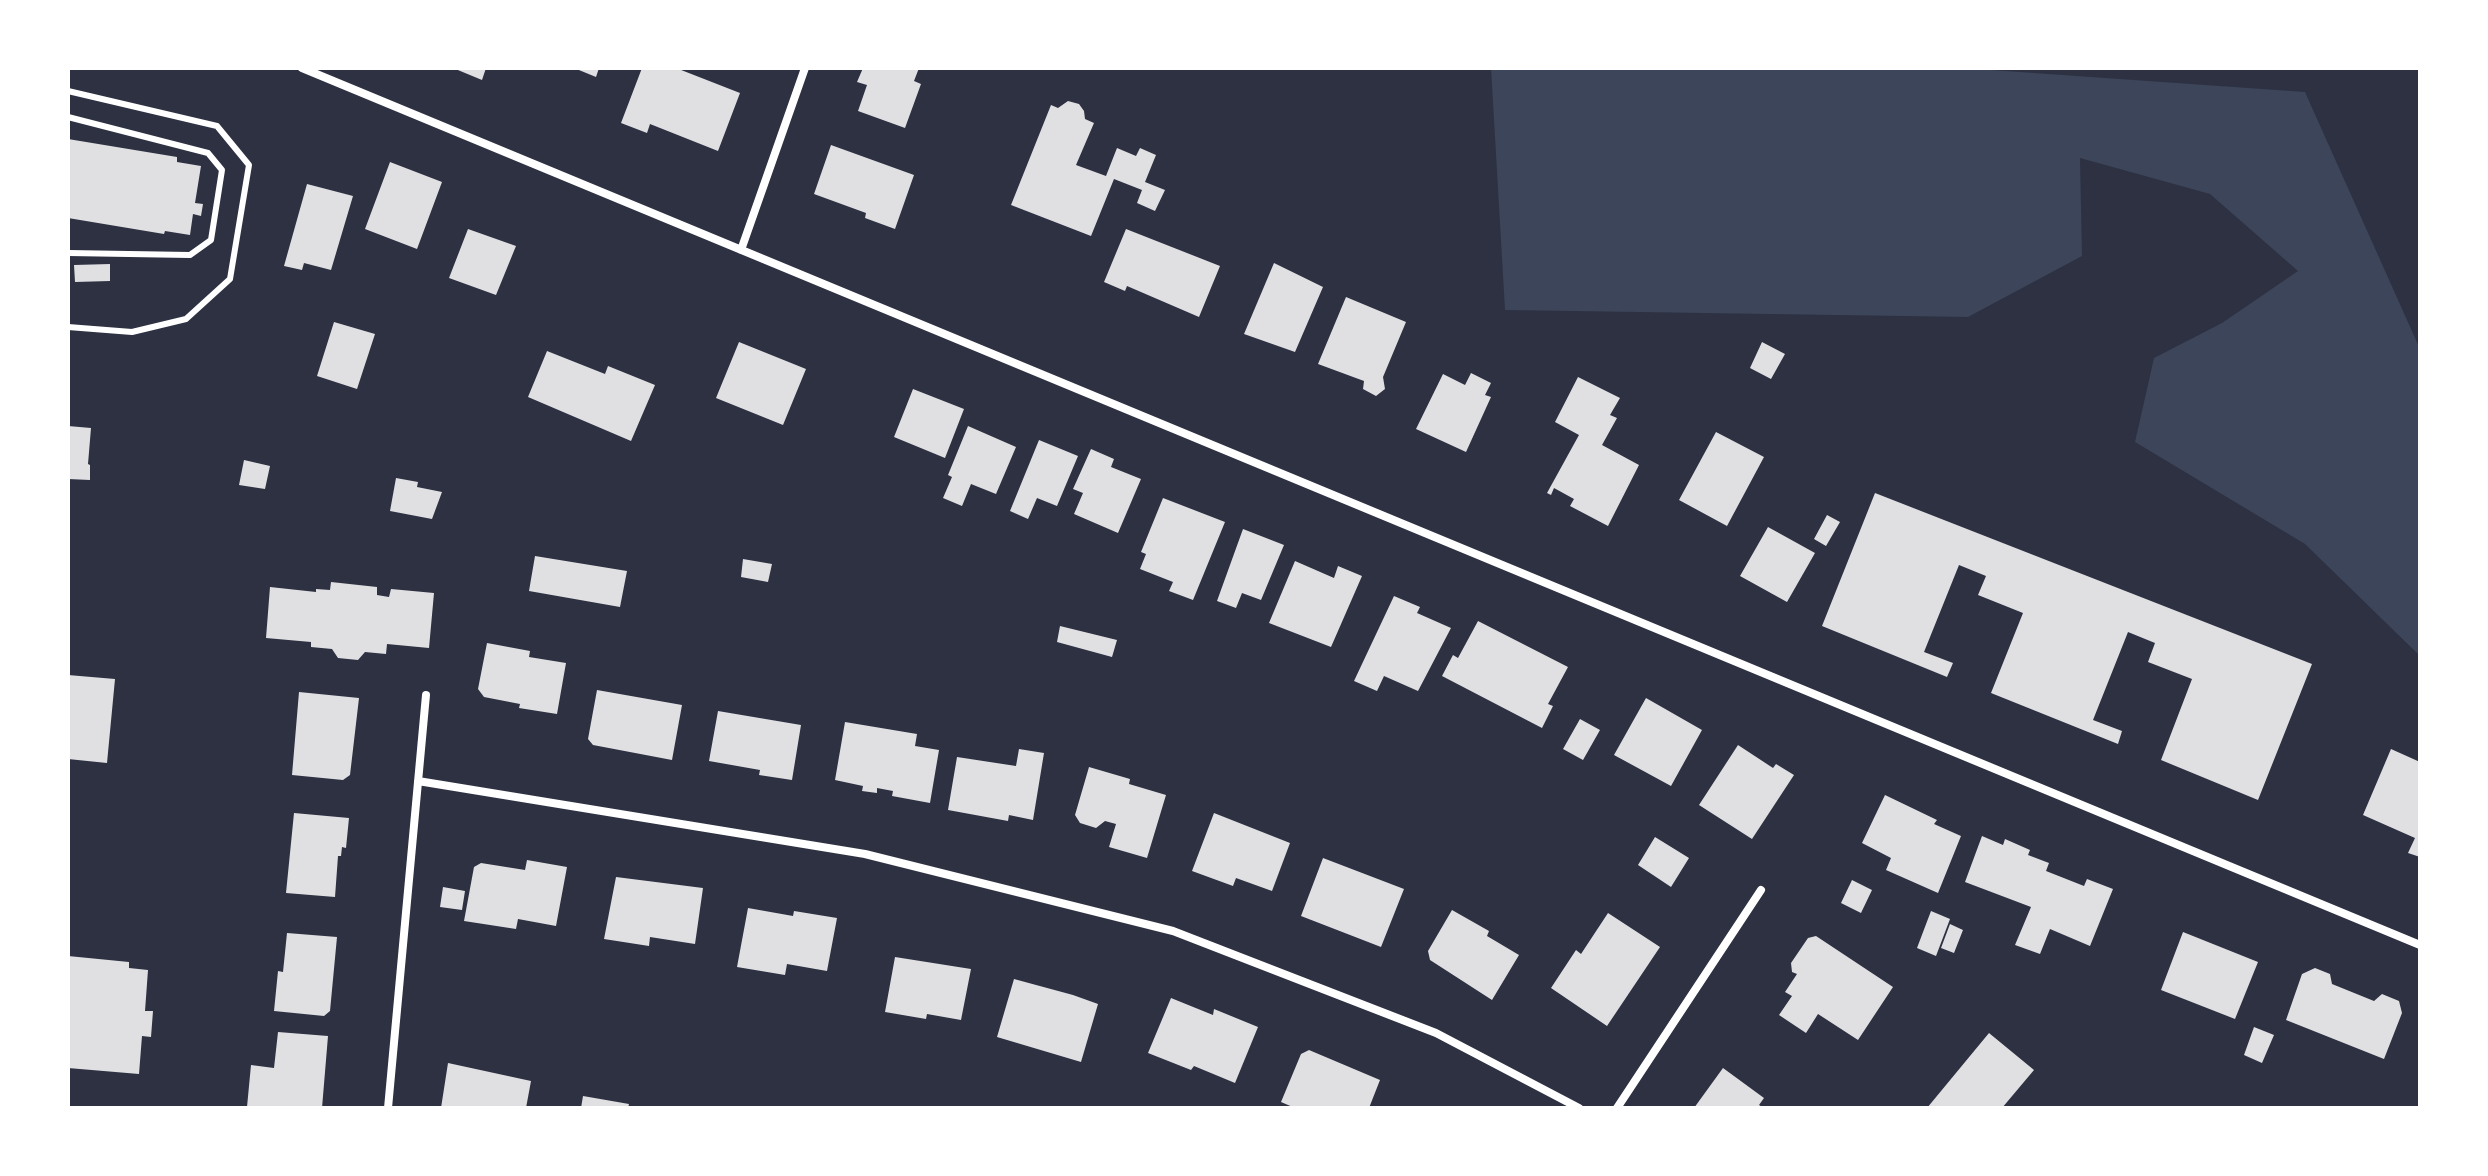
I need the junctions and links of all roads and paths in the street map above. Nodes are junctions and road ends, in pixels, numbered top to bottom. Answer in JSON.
{"nodes":[{"id":1,"x":302,"y":68,"type":"edge"},
{"id":2,"x":805,"y":68,"type":"edge"},
{"id":3,"x":68,"y":91,"type":"edge"},
{"id":4,"x":68,"y":117,"type":"edge"},
{"id":5,"x":741,"y":250,"type":"junction"},
{"id":6,"x":68,"y":253,"type":"edge"},
{"id":7,"x":68,"y":327,"type":"edge"},
{"id":8,"x":426,"y":695,"type":"dead end"},
{"id":9,"x":418,"y":781,"type":"junction"},
{"id":10,"x":1761,"y":890,"type":"dead end"},
{"id":11,"x":2420,"y":945,"type":"edge"},
{"id":12,"x":388,"y":1108,"type":"edge"},
{"id":13,"x":1579,"y":1108,"type":"edge"},
{"id":14,"x":1617,"y":1108,"type":"edge"}],
"edges":[{"from":1,"to":5,"type":"street"},
{"from":2,"to":5,"type":"street"},
{"from":3,"to":7,"type":"lane"},
{"from":4,"to":6,"type":"lane"},
{"from":5,"to":11,"type":"street"},
{"from":8,"to":9,"type":"street"},
{"from":9,"to":12,"type":"street"},
{"from":9,"to":13,"type":"street"},
{"from":10,"to":14,"type":"street"}]}
